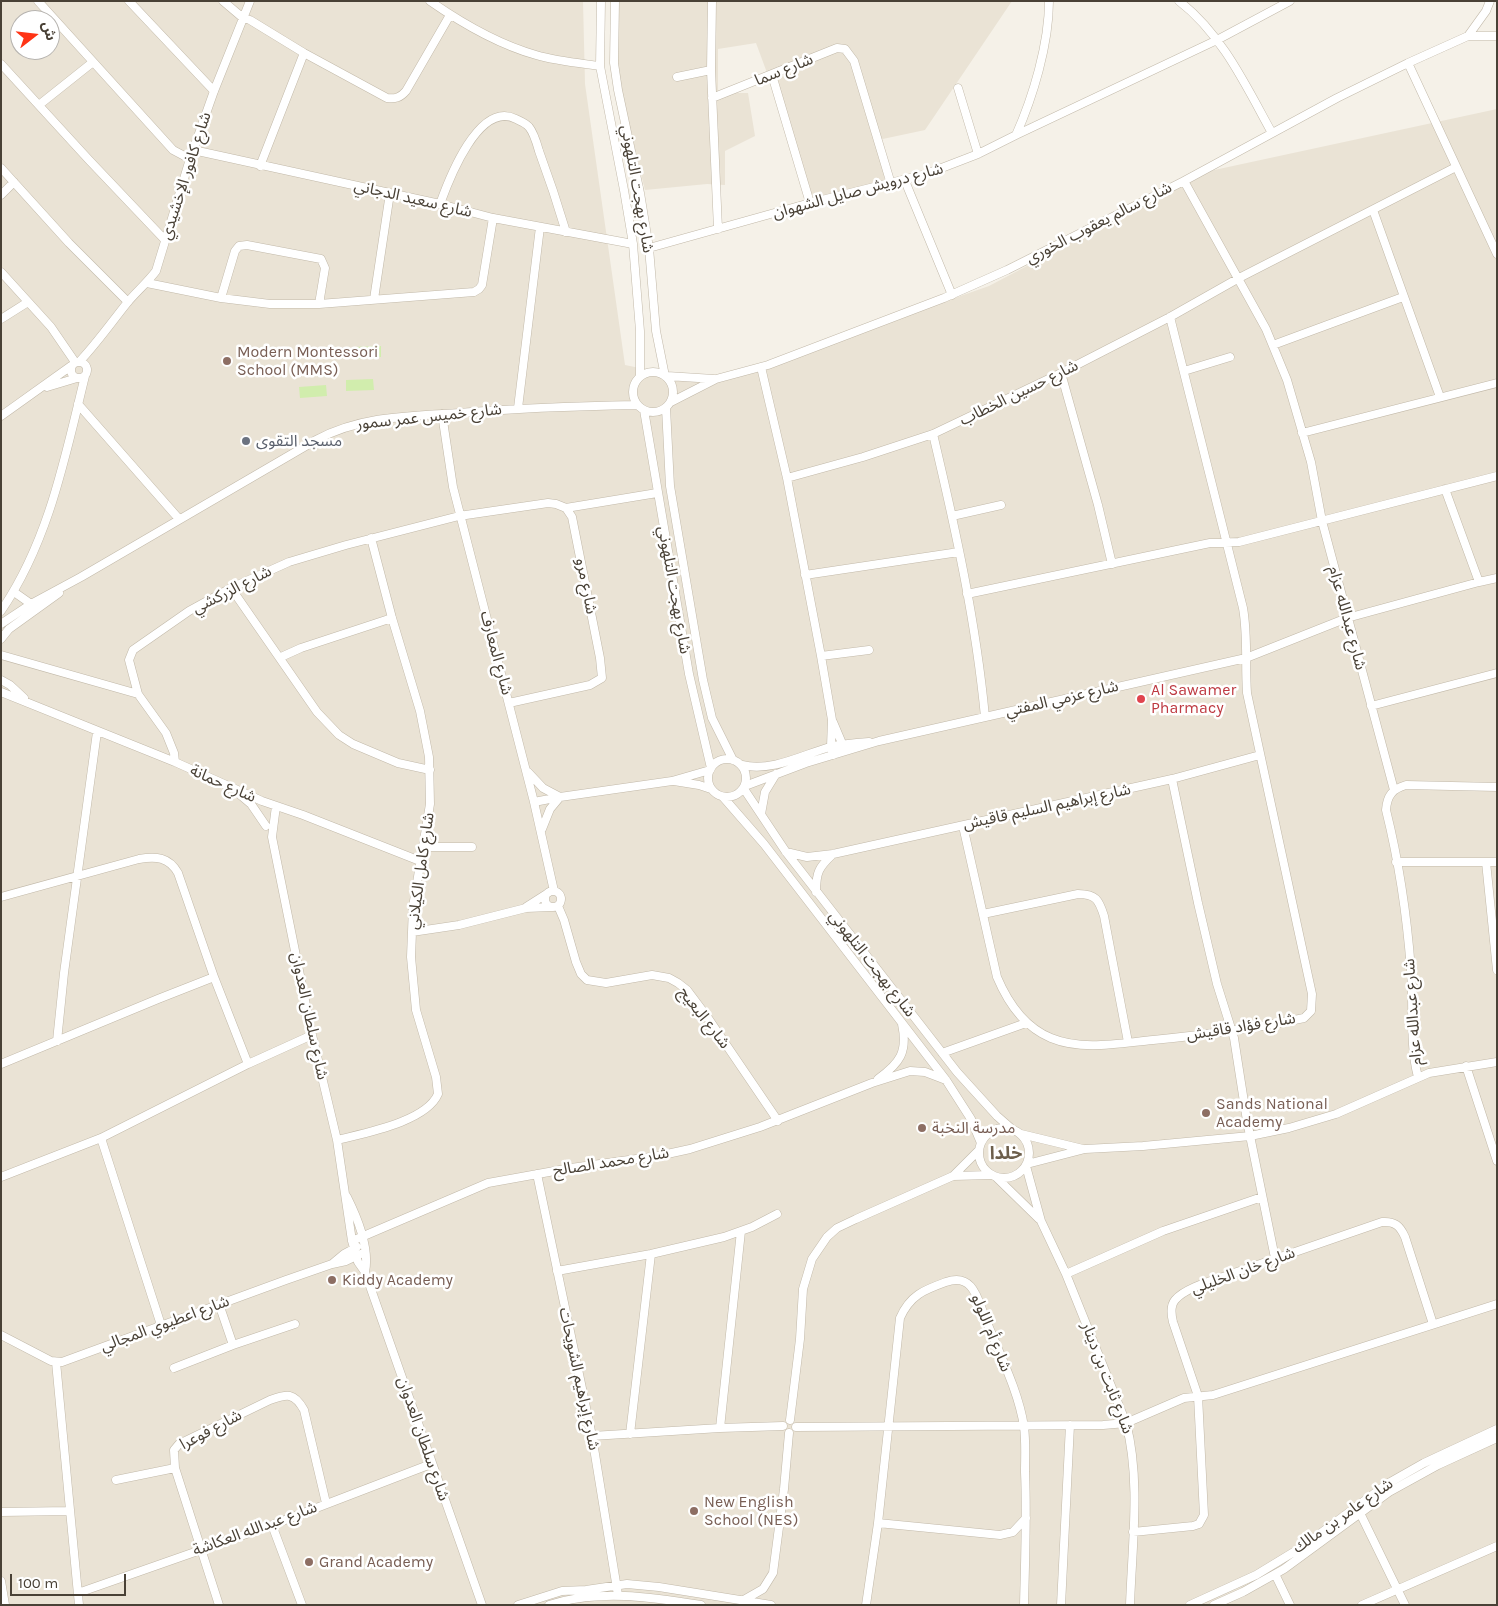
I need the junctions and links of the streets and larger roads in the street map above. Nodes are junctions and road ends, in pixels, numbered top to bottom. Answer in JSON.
{"nodes":[{"id":1,"x":38,"y":1,"type":"edge"},
{"id":2,"x":129,"y":1,"type":"edge"},
{"id":3,"x":223,"y":1,"type":"edge"},
{"id":4,"x":250,"y":1,"type":"edge"},
{"id":5,"x":430,"y":1,"type":"edge"},
{"id":6,"x":601,"y":1,"type":"edge"},
{"id":7,"x":615,"y":1,"type":"edge"},
{"id":8,"x":712,"y":1,"type":"edge"},
{"id":9,"x":1049,"y":1,"type":"edge"},
{"id":10,"x":1179,"y":1,"type":"edge"},
{"id":11,"x":1290,"y":1,"type":"edge"},
{"id":12,"x":1490,"y":1,"type":"edge"},
{"id":13,"x":450,"y":15,"type":"junction"},
{"id":14,"x":243,"y":18,"type":"junction"},
{"id":15,"x":1468,"y":36,"type":"junction"},
{"id":16,"x":1497,"y":36,"type":"edge"},
{"id":17,"x":1217,"y":40,"type":"junction"},
{"id":18,"x":304,"y":53,"type":"junction"},
{"id":19,"x":93,"y":62,"type":"junction"},
{"id":20,"x":1408,"y":63,"type":"junction"},
{"id":21,"x":1,"y":64,"type":"edge"},
{"id":22,"x":600,"y":66,"type":"junction"},
{"id":23,"x":711,"y":70,"type":"junction"},
{"id":24,"x":772,"y":75,"type":"junction"},
{"id":25,"x":677,"y":77,"type":"dead end"},
{"id":26,"x":958,"y":88,"type":"dead end"},
{"id":27,"x":214,"y":91,"type":"junction"},
{"id":28,"x":712,"y":98,"type":"junction"},
{"id":29,"x":39,"y":105,"type":"junction"},
{"id":30,"x":1272,"y":132,"type":"junction"},
{"id":31,"x":1016,"y":135,"type":"junction"},
{"id":32,"x":193,"y":150,"type":"junction"},
{"id":33,"x":978,"y":154,"type":"junction"},
{"id":34,"x":190,"y":159,"type":"junction"},
{"id":35,"x":260,"y":166,"type":"junction"},
{"id":36,"x":1456,"y":167,"type":"junction"},
{"id":37,"x":1,"y":168,"type":"edge"},
{"id":38,"x":904,"y":181,"type":"junction"},
{"id":39,"x":1184,"y":181,"type":"junction"},
{"id":40,"x":14,"y":182,"type":"junction"},
{"id":41,"x":892,"y":184,"type":"junction"},
{"id":42,"x":390,"y":194,"type":"junction"},
{"id":43,"x":1,"y":195,"type":"edge"},
{"id":44,"x":810,"y":203,"type":"junction"},
{"id":45,"x":440,"y":204,"type":"junction"},
{"id":46,"x":1373,"y":210,"type":"junction"},
{"id":47,"x":493,"y":218,"type":"junction"},
{"id":48,"x":540,"y":227,"type":"junction"},
{"id":49,"x":718,"y":229,"type":"junction"},
{"id":50,"x":566,"y":232,"type":"junction"},
{"id":51,"x":165,"y":240,"type":"junction"},
{"id":52,"x":633,"y":244,"type":"junction"},
{"id":53,"x":649,"y":248,"type":"junction"},
{"id":54,"x":1497,"y":254,"type":"edge"},
{"id":55,"x":1,"y":272,"type":"edge"},
{"id":56,"x":1238,"y":278,"type":"junction"},
{"id":57,"x":147,"y":283,"type":"junction"},
{"id":58,"x":952,"y":295,"type":"junction"},
{"id":59,"x":1403,"y":296,"type":"junction"},
{"id":60,"x":221,"y":298,"type":"junction"},
{"id":61,"x":374,"y":299,"type":"junction"},
{"id":62,"x":28,"y":302,"type":"junction"},
{"id":63,"x":128,"y":302,"type":"junction"},
{"id":64,"x":319,"y":304,"type":"junction"},
{"id":65,"x":1170,"y":317,"type":"junction"},
{"id":66,"x":1,"y":319,"type":"edge"},
{"id":67,"x":1273,"y":345,"type":"junction"},
{"id":68,"x":1230,"y":357,"type":"dead end"},
{"id":69,"x":78,"y":364,"type":"junction"},
{"id":70,"x":761,"y":367,"type":"junction"},
{"id":71,"x":1184,"y":371,"type":"junction"},
{"id":72,"x":1061,"y":373,"type":"junction"},
{"id":73,"x":640,"y":376,"type":"junction"},
{"id":74,"x":666,"y":376,"type":"junction"},
{"id":75,"x":80,"y":377,"type":"junction"},
{"id":76,"x":716,"y":379,"type":"junction"},
{"id":77,"x":1497,"y":383,"type":"edge"},
{"id":78,"x":43,"y":388,"type":"junction"},
{"id":79,"x":1440,"y":397,"type":"junction"},
{"id":80,"x":78,"y":404,"type":"junction"},
{"id":81,"x":668,"y":405,"type":"junction"},
{"id":82,"x":641,"y":407,"type":"junction"},
{"id":83,"x":518,"y":408,"type":"junction"},
{"id":84,"x":442,"y":414,"type":"junction"},
{"id":85,"x":1,"y":416,"type":"edge"},
{"id":86,"x":1302,"y":433,"type":"junction"},
{"id":87,"x":933,"y":434,"type":"junction"},
{"id":88,"x":1497,"y":476,"type":"edge"},
{"id":89,"x":786,"y":478,"type":"junction"},
{"id":90,"x":1445,"y":489,"type":"junction"},
{"id":91,"x":657,"y":492,"type":"junction"},
{"id":92,"x":1001,"y":505,"type":"dead end"},
{"id":93,"x":566,"y":508,"type":"junction"},
{"id":94,"x":459,"y":516,"type":"junction"},
{"id":95,"x":952,"y":516,"type":"junction"},
{"id":96,"x":179,"y":519,"type":"junction"},
{"id":97,"x":1322,"y":521,"type":"junction"},
{"id":98,"x":371,"y":538,"type":"junction"},
{"id":99,"x":1228,"y":543,"type":"junction"},
{"id":100,"x":959,"y":552,"type":"junction"},
{"id":101,"x":1112,"y":564,"type":"junction"},
{"id":102,"x":804,"y":574,"type":"junction"},
{"id":103,"x":81,"y":577,"type":"junction"},
{"id":104,"x":1497,"y":578,"type":"edge"},
{"id":105,"x":1479,"y":582,"type":"junction"},
{"id":106,"x":231,"y":588,"type":"junction"},
{"id":107,"x":14,"y":592,"type":"junction"},
{"id":108,"x":967,"y":594,"type":"junction"},
{"id":109,"x":31,"y":604,"type":"junction"},
{"id":110,"x":1,"y":611,"type":"edge"},
{"id":111,"x":392,"y":618,"type":"junction"},
{"id":112,"x":1347,"y":618,"type":"junction"},
{"id":113,"x":1,"y":624,"type":"edge"},
{"id":114,"x":1,"y":639,"type":"edge"},
{"id":115,"x":869,"y":650,"type":"dead end"},
{"id":116,"x":1,"y":655,"type":"edge"},
{"id":117,"x":821,"y":656,"type":"junction"},
{"id":118,"x":280,"y":657,"type":"junction"},
{"id":119,"x":1246,"y":658,"type":"junction"},
{"id":120,"x":1497,"y":673,"type":"edge"},
{"id":121,"x":1,"y":680,"type":"edge"},
{"id":122,"x":1,"y":692,"type":"edge"},
{"id":123,"x":138,"y":694,"type":"junction"},
{"id":124,"x":27,"y":701,"type":"junction"},
{"id":125,"x":509,"y":703,"type":"junction"},
{"id":126,"x":1371,"y":706,"type":"junction"},
{"id":127,"x":985,"y":717,"type":"junction"},
{"id":128,"x":832,"y":720,"type":"junction"},
{"id":129,"x":97,"y":732,"type":"junction"},
{"id":130,"x":831,"y":747,"type":"junction"},
{"id":131,"x":844,"y":748,"type":"junction"},
{"id":132,"x":833,"y":755,"type":"junction"},
{"id":133,"x":1260,"y":755,"type":"junction"},
{"id":134,"x":733,"y":760,"type":"junction"},
{"id":135,"x":175,"y":762,"type":"junction"},
{"id":136,"x":742,"y":765,"type":"junction"},
{"id":137,"x":525,"y":769,"type":"junction"},
{"id":138,"x":710,"y":769,"type":"junction"},
{"id":139,"x":430,"y":770,"type":"junction"},
{"id":140,"x":776,"y":774,"type":"junction"},
{"id":141,"x":1172,"y":780,"type":"junction"},
{"id":142,"x":672,"y":781,"type":"junction"},
{"id":143,"x":745,"y":787,"type":"junction"},
{"id":144,"x":1497,"y":787,"type":"edge"},
{"id":145,"x":233,"y":789,"type":"junction"},
{"id":146,"x":711,"y":789,"type":"junction"},
{"id":147,"x":1394,"y":790,"type":"junction"},
{"id":148,"x":560,"y":797,"type":"junction"},
{"id":149,"x":723,"y":797,"type":"junction"},
{"id":150,"x":262,"y":801,"type":"junction"},
{"id":151,"x":534,"y":802,"type":"junction"},
{"id":152,"x":276,"y":806,"type":"junction"},
{"id":153,"x":761,"y":814,"type":"junction"},
{"id":154,"x":266,"y":826,"type":"junction"},
{"id":155,"x":963,"y":826,"type":"junction"},
{"id":156,"x":542,"y":833,"type":"junction"},
{"id":157,"x":272,"y":837,"type":"junction"},
{"id":158,"x":424,"y":847,"type":"junction"},
{"id":159,"x":472,"y":847,"type":"dead end"},
{"id":160,"x":786,"y":852,"type":"junction"},
{"id":161,"x":834,"y":854,"type":"junction"},
{"id":162,"x":420,"y":861,"type":"junction"},
{"id":163,"x":1396,"y":862,"type":"junction"},
{"id":164,"x":1486,"y":862,"type":"junction"},
{"id":165,"x":1497,"y":862,"type":"edge"},
{"id":166,"x":78,"y":875,"type":"junction"},
{"id":167,"x":551,"y":892,"type":"junction"},
{"id":168,"x":816,"y":892,"type":"junction"},
{"id":169,"x":1,"y":897,"type":"edge"},
{"id":170,"x":554,"y":906,"type":"junction"},
{"id":171,"x":526,"y":908,"type":"junction"},
{"id":172,"x":983,"y":914,"type":"junction"},
{"id":173,"x":412,"y":932,"type":"junction"},
{"id":174,"x":1497,"y":970,"type":"edge"},
{"id":175,"x":214,"y":977,"type":"junction"},
{"id":176,"x":902,"y":1022,"type":"junction"},
{"id":177,"x":1026,"y":1023,"type":"junction"},
{"id":178,"x":1232,"y":1032,"type":"junction"},
{"id":179,"x":312,"y":1036,"type":"junction"},
{"id":180,"x":56,"y":1041,"type":"junction"},
{"id":181,"x":1128,"y":1042,"type":"junction"},
{"id":182,"x":942,"y":1053,"type":"junction"},
{"id":183,"x":1497,"y":1062,"type":"edge"},
{"id":184,"x":1,"y":1064,"type":"edge"},
{"id":185,"x":248,"y":1064,"type":"junction"},
{"id":186,"x":1466,"y":1066,"type":"junction"},
{"id":187,"x":1418,"y":1077,"type":"junction"},
{"id":188,"x":946,"y":1080,"type":"junction"},
{"id":189,"x":872,"y":1083,"type":"junction"},
{"id":190,"x":778,"y":1121,"type":"junction"},
{"id":191,"x":1017,"y":1132,"type":"junction"},
{"id":192,"x":1250,"y":1136,"type":"junction"},
{"id":193,"x":101,"y":1138,"type":"junction"},
{"id":194,"x":336,"y":1140,"type":"junction"},
{"id":195,"x":980,"y":1146,"type":"junction"},
{"id":196,"x":1085,"y":1149,"type":"junction"},
{"id":197,"x":1497,"y":1162,"type":"edge"},
{"id":198,"x":1026,"y":1165,"type":"junction"},
{"id":199,"x":537,"y":1174,"type":"junction"},
{"id":200,"x":952,"y":1176,"type":"junction"},
{"id":201,"x":994,"y":1176,"type":"junction"},
{"id":202,"x":1,"y":1177,"type":"edge"},
{"id":203,"x":346,"y":1195,"type":"junction"},
{"id":204,"x":1262,"y":1197,"type":"junction"},
{"id":205,"x":777,"y":1214,"type":"dead end"},
{"id":206,"x":1041,"y":1221,"type":"junction"},
{"id":207,"x":741,"y":1231,"type":"junction"},
{"id":208,"x":353,"y":1245,"type":"junction"},
{"id":209,"x":363,"y":1245,"type":"junction"},
{"id":210,"x":651,"y":1254,"type":"junction"},
{"id":211,"x":356,"y":1257,"type":"junction"},
{"id":212,"x":1275,"y":1258,"type":"junction"},
{"id":213,"x":332,"y":1264,"type":"junction"},
{"id":214,"x":557,"y":1271,"type":"junction"},
{"id":215,"x":365,"y":1272,"type":"junction"},
{"id":216,"x":1066,"y":1274,"type":"junction"},
{"id":217,"x":219,"y":1304,"type":"junction"},
{"id":218,"x":1497,"y":1304,"type":"edge"},
{"id":219,"x":295,"y":1324,"type":"dead end"},
{"id":220,"x":1432,"y":1324,"type":"junction"},
{"id":221,"x":161,"y":1325,"type":"junction"},
{"id":222,"x":1,"y":1335,"type":"edge"},
{"id":223,"x":233,"y":1345,"type":"junction"},
{"id":224,"x":56,"y":1362,"type":"junction"},
{"id":225,"x":174,"y":1368,"type":"dead end"},
{"id":226,"x":1198,"y":1396,"type":"junction"},
{"id":227,"x":786,"y":1423,"type":"junction"},
{"id":228,"x":1126,"y":1423,"type":"junction"},
{"id":229,"x":1070,"y":1425,"type":"junction"},
{"id":230,"x":1024,"y":1426,"type":"junction"},
{"id":231,"x":796,"y":1427,"type":"junction"},
{"id":232,"x":888,"y":1427,"type":"junction"},
{"id":233,"x":720,"y":1428,"type":"junction"},
{"id":234,"x":789,"y":1433,"type":"junction"},
{"id":235,"x":630,"y":1434,"type":"junction"},
{"id":236,"x":592,"y":1436,"type":"junction"},
{"id":237,"x":1495,"y":1436,"type":"edge"},
{"id":238,"x":431,"y":1464,"type":"junction"},
{"id":239,"x":175,"y":1468,"type":"junction"},
{"id":240,"x":116,"y":1480,"type":"dead end"},
{"id":241,"x":326,"y":1503,"type":"junction"},
{"id":242,"x":70,"y":1511,"type":"junction"},
{"id":243,"x":1,"y":1512,"type":"edge"},
{"id":244,"x":1360,"y":1513,"type":"junction"},
{"id":245,"x":1026,"y":1518,"type":"junction"},
{"id":246,"x":878,"y":1523,"type":"junction"},
{"id":247,"x":272,"y":1525,"type":"junction"},
{"id":248,"x":1133,"y":1532,"type":"junction"},
{"id":249,"x":1497,"y":1546,"type":"edge"},
{"id":250,"x":201,"y":1548,"type":"junction"},
{"id":251,"x":1275,"y":1574,"type":"junction"},
{"id":252,"x":1,"y":1581,"type":"edge"},
{"id":253,"x":617,"y":1585,"type":"junction"},
{"id":254,"x":1398,"y":1589,"type":"junction"},
{"id":255,"x":78,"y":1593,"type":"junction"},
{"id":256,"x":618,"y":1595,"type":"junction"},
{"id":257,"x":742,"y":1601,"type":"junction"},
{"id":258,"x":5,"y":1605,"type":"edge"},
{"id":259,"x":79,"y":1605,"type":"edge"},
{"id":260,"x":219,"y":1605,"type":"edge"},
{"id":261,"x":302,"y":1605,"type":"edge"},
{"id":262,"x":482,"y":1605,"type":"edge"},
{"id":263,"x":518,"y":1605,"type":"edge"},
{"id":264,"x":549,"y":1605,"type":"edge"},
{"id":265,"x":699,"y":1605,"type":"edge"},
{"id":266,"x":771,"y":1605,"type":"edge"},
{"id":267,"x":866,"y":1605,"type":"edge"},
{"id":268,"x":1024,"y":1605,"type":"edge"},
{"id":269,"x":1060,"y":1605,"type":"edge"},
{"id":270,"x":1130,"y":1605,"type":"edge"},
{"id":271,"x":1190,"y":1605,"type":"edge"},
{"id":272,"x":1214,"y":1605,"type":"edge"},
{"id":273,"x":1290,"y":1605,"type":"edge"},
{"id":274,"x":1362,"y":1605,"type":"edge"},
{"id":275,"x":1405,"y":1605,"type":"edge"}],
"edges":[{"from":1,"to":19,"type":"street"},
{"from":2,"to":27,"type":"street"},
{"from":3,"to":14,"type":"street"},
{"from":4,"to":14,"type":"street","name":"شارع كافور الإخشيدي"},
{"from":5,"to":13,"type":"street"},
{"from":6,"to":22,"type":"street","name":"شارع بهجت التلهوني"},
{"from":7,"to":53,"type":"street","name":"شارع بهجت التلهوني"},
{"from":8,"to":23,"type":"street"},
{"from":9,"to":31,"type":"street"},
{"from":10,"to":17,"type":"street"},
{"from":11,"to":17,"type":"street","name":"شارع درويش صايل الشهوان"},
{"from":12,"to":15,"type":"street"},
{"from":13,"to":18,"type":"street"},
{"from":13,"to":22,"type":"street"},
{"from":14,"to":18,"type":"street"},
{"from":14,"to":27,"type":"street","name":"شارع كافور الإخشيدي"},
{"from":15,"to":16,"type":"street","name":"شارع سالم يعقوب الخوري"},
{"from":15,"to":20,"type":"street","name":"شارع سالم يعقوب الخوري"},
{"from":17,"to":30,"type":"street"},
{"from":17,"to":31,"type":"street","name":"شارع درويش صايل الشهوان"},
{"from":18,"to":35,"type":"street"},
{"from":19,"to":29,"type":"street"},
{"from":19,"to":34,"type":"street"},
{"from":20,"to":30,"type":"street","name":"شارع سالم يعقوب الخوري"},
{"from":20,"to":36,"type":"street"},
{"from":21,"to":29,"type":"street"},
{"from":22,"to":52,"type":"street","name":"شارع بهجت التلهوني"},
{"from":23,"to":25,"type":"street"},
{"from":23,"to":28,"type":"street"},
{"from":24,"to":28,"type":"street","name":"شارع سما"},
{"from":24,"to":41,"type":"street","name":"شارع سما"},
{"from":24,"to":44,"type":"street"},
{"from":26,"to":33,"type":"street"},
{"from":27,"to":32,"type":"street","name":"شارع كافور الإخشيدي"},
{"from":28,"to":49,"type":"street"},
{"from":29,"to":51,"type":"street"},
{"from":30,"to":39,"type":"street","name":"شارع سالم يعقوب الخوري"},
{"from":31,"to":33,"type":"street","name":"شارع درويش صايل الشهوان"},
{"from":32,"to":34,"type":"street","name":"شارع كافور الإخشيدي"},
{"from":32,"to":35,"type":"street","name":"شارع سعيد الدجاني"},
{"from":33,"to":38,"type":"street","name":"شارع درويش صايل الشهوان"},
{"from":34,"to":51,"type":"street","name":"شارع كافور الإخشيدي"},
{"from":35,"to":42,"type":"street","name":"شارع سعيد الدجاني"},
{"from":36,"to":46,"type":"street","name":"شارع حسين الخطاب"},
{"from":36,"to":54,"type":"street"},
{"from":37,"to":40,"type":"street"},
{"from":38,"to":41,"type":"street","name":"شارع درويش صايل الشهوان"},
{"from":38,"to":58,"type":"street"},
{"from":39,"to":56,"type":"street","name":"شارع عبدالله عزام"},
{"from":39,"to":58,"type":"street","name":"شارع سالم يعقوب الخوري"},
{"from":40,"to":43,"type":"street"},
{"from":40,"to":63,"type":"street"},
{"from":41,"to":44,"type":"street","name":"شارع درويش صايل الشهوان"},
{"from":42,"to":45,"type":"street","name":"شارع سعيد الدجاني"},
{"from":42,"to":61,"type":"street"},
{"from":44,"to":49,"type":"street","name":"شارع درويش صايل الشهوان"},
{"from":45,"to":47,"type":"street","name":"شارع سعيد الدجاني"},
{"from":45,"to":50,"type":"street"},
{"from":46,"to":56,"type":"street","name":"شارع حسين الخطاب"},
{"from":46,"to":59,"type":"street"},
{"from":47,"to":48,"type":"street","name":"شارع سعيد الدجاني"},
{"from":47,"to":61,"type":"street"},
{"from":48,"to":50,"type":"street","name":"شارع سعيد الدجاني"},
{"from":48,"to":83,"type":"street"},
{"from":49,"to":53,"type":"street","name":"شارع درويش صايل الشهوان"},
{"from":50,"to":52,"type":"street","name":"شارع سعيد الدجاني"},
{"from":51,"to":57,"type":"street","name":"شارع كافور الإخشيدي"},
{"from":52,"to":73,"type":"street","name":"شارع بهجت التلهوني"},
{"from":53,"to":74,"type":"street","name":"شارع بهجت التلهوني"},
{"from":55,"to":62,"type":"street"},
{"from":56,"to":65,"type":"street","name":"شارع حسين الخطاب"},
{"from":56,"to":67,"type":"street","name":"شارع عبدالله عزام"},
{"from":57,"to":60,"type":"street"},
{"from":57,"to":63,"type":"street","name":"شارع كافور الإخشيدي"},
{"from":58,"to":70,"type":"street","name":"شارع سالم يعقوب الخوري"},
{"from":59,"to":67,"type":"street"},
{"from":59,"to":79,"type":"street"},
{"from":60,"to":64,"type":"street"},
{"from":60,"to":64,"type":"street"},
{"from":61,"to":64,"type":"street"},
{"from":62,"to":66,"type":"street"},
{"from":62,"to":69,"type":"street"},
{"from":63,"to":69,"type":"street","name":"شارع كافور الإخشيدي"},
{"from":65,"to":71,"type":"street","name":"شارع فؤاد قاقيش"},
{"from":65,"to":72,"type":"street","name":"شارع حسين الخطاب"},
{"from":67,"to":86,"type":"street","name":"شارع عبدالله عزام"},
{"from":68,"to":71,"type":"street"},
{"from":69,"to":75,"type":"street"},
{"from":69,"to":75,"type":"street"},
{"from":69,"to":78,"type":"street","name":"شارع كافور الإخشيدي"},
{"from":70,"to":76,"type":"street","name":"شارع سالم يعقوب الخوري"},
{"from":70,"to":89,"type":"street"},
{"from":71,"to":99,"type":"street","name":"شارع فؤاد قاقيش"},
{"from":72,"to":87,"type":"street","name":"شارع حسين الخطاب"},
{"from":72,"to":101,"type":"street"},
{"from":73,"to":74,"type":"street"},
{"from":73,"to":82,"type":"street"},
{"from":74,"to":76,"type":"street","name":"شارع سالم يعقوب الخوري"},
{"from":74,"to":81,"type":"street"},
{"from":75,"to":78,"type":"street","name":"شارع كافور الإخشيدي"},
{"from":75,"to":80,"type":"street"},
{"from":76,"to":81,"type":"street","name":"شارع سالم يعقوب الخوري"},
{"from":77,"to":79,"type":"street"},
{"from":78,"to":85,"type":"street","name":"شارع كافور الإخشيدي"},
{"from":79,"to":86,"type":"street"},
{"from":80,"to":96,"type":"street"},
{"from":80,"to":107,"type":"street"},
{"from":81,"to":82,"type":"street"},
{"from":81,"to":134,"type":"street","name":"شارع بهجت التلهوني"},
{"from":82,"to":83,"type":"street","name":"شارع خميس عمر سمور"},
{"from":82,"to":91,"type":"street","name":"شارع بهجت التلهوني"},
{"from":83,"to":84,"type":"street","name":"شارع خميس عمر سمور"},
{"from":84,"to":94,"type":"street","name":"شارع المعارف"},
{"from":84,"to":96,"type":"street","name":"شارع خميس عمر سمور"},
{"from":86,"to":97,"type":"street","name":"شارع عبدالله عزام"},
{"from":87,"to":89,"type":"street","name":"شارع حسين الخطاب"},
{"from":87,"to":95,"type":"street"},
{"from":88,"to":90,"type":"street"},
{"from":89,"to":102,"type":"street"},
{"from":90,"to":97,"type":"street"},
{"from":90,"to":105,"type":"street"},
{"from":91,"to":93,"type":"street"},
{"from":91,"to":138,"type":"street","name":"شارع بهجت التلهوني"},
{"from":92,"to":95,"type":"street"},
{"from":93,"to":94,"type":"street"},
{"from":93,"to":125,"type":"street","name":"شارع مرو"},
{"from":94,"to":98,"type":"street","name":"شارع الزركشي"},
{"from":94,"to":125,"type":"street","name":"شارع المعارف"},
{"from":95,"to":100,"type":"street"},
{"from":96,"to":103,"type":"street","name":"شارع خميس عمر سمور"},
{"from":97,"to":99,"type":"street"},
{"from":97,"to":112,"type":"street","name":"شارع عبدالله عزام"},
{"from":98,"to":106,"type":"street","name":"شارع الزركشي"},
{"from":98,"to":111,"type":"street","name":"شارع كامل الكيلاني"},
{"from":99,"to":101,"type":"street"},
{"from":99,"to":119,"type":"street","name":"شارع فؤاد قاقيش"},
{"from":100,"to":102,"type":"street"},
{"from":100,"to":108,"type":"street"},
{"from":101,"to":108,"type":"street"},
{"from":102,"to":117,"type":"street"},
{"from":103,"to":109,"type":"street","name":"شارع خميس عمر سمور"},
{"from":103,"to":114,"type":"street","name":"شارع خميس عمر سمور"},
{"from":104,"to":105,"type":"street","name":"شارع عزمي المفتي"},
{"from":105,"to":112,"type":"street","name":"شارع عزمي المفتي"},
{"from":106,"to":118,"type":"street"},
{"from":106,"to":123,"type":"street","name":"شارع الزركشي"},
{"from":107,"to":109,"type":"street"},
{"from":107,"to":110,"type":"street"},
{"from":108,"to":127,"type":"street"},
{"from":109,"to":113,"type":"street","name":"شارع خميس عمر سمور"},
{"from":111,"to":118,"type":"street"},
{"from":111,"to":139,"type":"street","name":"شارع كامل الكيلاني"},
{"from":112,"to":119,"type":"street","name":"شارع عزمي المفتي"},
{"from":112,"to":126,"type":"street","name":"شارع عبدالله عزام"},
{"from":115,"to":117,"type":"street"},
{"from":116,"to":123,"type":"street"},
{"from":117,"to":128,"type":"street"},
{"from":118,"to":139,"type":"street"},
{"from":119,"to":127,"type":"street","name":"شارع عزمي المفتي"},
{"from":119,"to":133,"type":"street","name":"شارع فؤاد قاقيش"},
{"from":120,"to":126,"type":"street"},
{"from":121,"to":124,"type":"street","name":"شارع حمانة"},
{"from":122,"to":124,"type":"street","name":"شارع حمانة"},
{"from":123,"to":135,"type":"street","name":"شارع الزركشي"},
{"from":124,"to":129,"type":"street","name":"شارع حمانة"},
{"from":125,"to":137,"type":"street","name":"شارع المعارف"},
{"from":126,"to":147,"type":"street","name":"شارع عبدالله عزام"},
{"from":127,"to":131,"type":"street","name":"شارع عزمي المفتي"},
{"from":128,"to":130,"type":"street"},
{"from":128,"to":131,"type":"street"},
{"from":129,"to":135,"type":"street","name":"شارع حمانة"},
{"from":129,"to":166,"type":"street"},
{"from":130,"to":131,"type":"street","name":"شارع عزمي المفتي"},
{"from":130,"to":132,"type":"street"},
{"from":130,"to":136,"type":"street","name":"شارع عزمي المفتي"},
{"from":131,"to":132,"type":"street","name":"شارع عزمي المفتي"},
{"from":132,"to":140,"type":"street","name":"شارع عزمي المفتي"},
{"from":133,"to":141,"type":"street","name":"شارع إبراهيم السليم قاقيش"},
{"from":133,"to":178,"type":"street","name":"شارع فؤاد قاقيش"},
{"from":134,"to":136,"type":"street"},
{"from":134,"to":138,"type":"street"},
{"from":135,"to":145,"type":"street","name":"شارع حمانة"},
{"from":136,"to":143,"type":"street"},
{"from":137,"to":148,"type":"street"},
{"from":137,"to":151,"type":"street","name":"شارع المعارف"},
{"from":138,"to":142,"type":"street"},
{"from":138,"to":146,"type":"street"},
{"from":139,"to":158,"type":"street","name":"شارع كامل الكيلاني"},
{"from":140,"to":143,"type":"street","name":"شارع عزمي المفتي"},
{"from":140,"to":153,"type":"street"},
{"from":141,"to":155,"type":"street","name":"شارع إبراهيم السليم قاقيش"},
{"from":141,"to":178,"type":"street"},
{"from":142,"to":146,"type":"street"},
{"from":142,"to":148,"type":"street"},
{"from":143,"to":149,"type":"street"},
{"from":143,"to":153,"type":"street","name":"شارع بهجت التلهوني"},
{"from":144,"to":147,"type":"street"},
{"from":145,"to":150,"type":"street","name":"شارع حمانة"},
{"from":145,"to":154,"type":"street"},
{"from":146,"to":149,"type":"street"},
{"from":147,"to":163,"type":"street","name":"شارع عبدالله عزام"},
{"from":148,"to":151,"type":"street"},
{"from":148,"to":156,"type":"street"},
{"from":149,"to":176,"type":"street","name":"شارع بهجت التلهوني"},
{"from":150,"to":152,"type":"street","name":"شارع حمانة"},
{"from":150,"to":154,"type":"street","name":"شارع سلطان العدوان"},
{"from":151,"to":156,"type":"street","name":"شارع المعارف"},
{"from":152,"to":157,"type":"street","name":"شارع سلطان العدوان"},
{"from":152,"to":162,"type":"street","name":"شارع حمانة"},
{"from":153,"to":160,"type":"street","name":"شارع بهجت التلهوني"},
{"from":154,"to":157,"type":"street","name":"شارع سلطان العدوان"},
{"from":155,"to":161,"type":"street","name":"شارع إبراهيم السليم قاقيش"},
{"from":155,"to":172,"type":"street","name":"شارع فؤاد قاقيش"},
{"from":156,"to":167,"type":"street","name":"شارع المعارف"},
{"from":157,"to":179,"type":"street","name":"شارع سلطان العدوان"},
{"from":158,"to":159,"type":"street"},
{"from":158,"to":162,"type":"street","name":"شارع كامل الكيلاني"},
{"from":160,"to":161,"type":"street","name":"شارع إبراهيم السليم قاقيش"},
{"from":160,"to":168,"type":"street","name":"شارع بهجت التلهوني"},
{"from":161,"to":168,"type":"street"},
{"from":162,"to":173,"type":"street","name":"شارع كامل الكيلاني"},
{"from":163,"to":164,"type":"street"},
{"from":163,"to":187,"type":"street","name":"شارع عبدالله عزام"},
{"from":164,"to":165,"type":"street"},
{"from":164,"to":174,"type":"street"},
{"from":166,"to":169,"type":"street"},
{"from":166,"to":175,"type":"street"},
{"from":166,"to":180,"type":"street"},
{"from":167,"to":170,"type":"street"},
{"from":167,"to":170,"type":"street"},
{"from":167,"to":171,"type":"street"},
{"from":168,"to":182,"type":"street","name":"شارع بهجت التلهوني"},
{"from":170,"to":171,"type":"street"},
{"from":170,"to":190,"type":"street","name":"شارع البعيج"},
{"from":171,"to":173,"type":"street"},
{"from":172,"to":177,"type":"street","name":"شارع فؤاد قاقيش"},
{"from":172,"to":181,"type":"street"},
{"from":173,"to":194,"type":"street","name":"شارع كامل الكيلاني"},
{"from":175,"to":180,"type":"street"},
{"from":175,"to":185,"type":"street"},
{"from":176,"to":188,"type":"street","name":"شارع بهجت التلهوني"},
{"from":176,"to":189,"type":"street","name":"شارع محمد الصالح"},
{"from":177,"to":181,"type":"street","name":"شارع فؤاد قاقيش"},
{"from":177,"to":182,"type":"street"},
{"from":178,"to":181,"type":"street","name":"شارع فؤاد قاقيش"},
{"from":178,"to":192,"type":"street"},
{"from":179,"to":185,"type":"street"},
{"from":179,"to":194,"type":"street","name":"شارع سلطان العدوان"},
{"from":180,"to":184,"type":"street"},
{"from":182,"to":191,"type":"street","name":"شارع بهجت التلهوني"},
{"from":183,"to":186,"type":"street"},
{"from":185,"to":193,"type":"street"},
{"from":186,"to":187,"type":"street"},
{"from":186,"to":197,"type":"street"},
{"from":187,"to":192,"type":"street"},
{"from":188,"to":189,"type":"street","name":"شارع محمد الصالح"},
{"from":188,"to":195,"type":"street","name":"شارع بهجت التلهوني"},
{"from":189,"to":190,"type":"street","name":"شارع محمد الصالح"},
{"from":190,"to":199,"type":"street","name":"شارع محمد الصالح"},
{"from":191,"to":195,"type":"street"},
{"from":191,"to":196,"type":"street"},
{"from":191,"to":198,"type":"street"},
{"from":192,"to":196,"type":"street"},
{"from":192,"to":204,"type":"street"},
{"from":193,"to":202,"type":"street"},
{"from":193,"to":221,"type":"street"},
{"from":194,"to":203,"type":"street","name":"شارع سلطان العدوان"},
{"from":195,"to":200,"type":"street"},
{"from":195,"to":201,"type":"street"},
{"from":196,"to":198,"type":"street"},
{"from":198,"to":201,"type":"street"},
{"from":198,"to":206,"type":"street","name":"شارع ثابت بن دينار"},
{"from":199,"to":209,"type":"street","name":"شارع محمد الصالح"},
{"from":199,"to":214,"type":"street","name":"شارع إبراهيم الشويحات"},
{"from":200,"to":201,"type":"street"},
{"from":200,"to":227,"type":"street"},
{"from":201,"to":206,"type":"street","name":"شارع ثابت بن دينار"},
{"from":203,"to":208,"type":"street","name":"شارع سلطان العدوان"},
{"from":203,"to":209,"type":"street","name":"شارع سلطان العدوان"},
{"from":204,"to":212,"type":"street"},
{"from":204,"to":216,"type":"street"},
{"from":205,"to":207,"type":"street"},
{"from":206,"to":216,"type":"street","name":"شارع ثابت بن دينار"},
{"from":207,"to":210,"type":"street"},
{"from":207,"to":233,"type":"street"},
{"from":208,"to":209,"type":"street","name":"شارع محمد الصالح"},
{"from":208,"to":211,"type":"street","name":"شارع سلطان العدوان"},
{"from":208,"to":213,"type":"street","name":"شارع اعطيوي المجالي"},
{"from":209,"to":211,"type":"street","name":"شارع اعطيوي المجالي"},
{"from":209,"to":215,"type":"street","name":"شارع سلطان العدوان"},
{"from":210,"to":214,"type":"street"},
{"from":210,"to":235,"type":"street"},
{"from":211,"to":213,"type":"street","name":"شارع اعطيوي المجالي"},
{"from":211,"to":215,"type":"street","name":"شارع سلطان العدوان"},
{"from":212,"to":220,"type":"street","name":"شارع خان الخليلي"},
{"from":212,"to":226,"type":"street","name":"شارع خان الخليلي"},
{"from":213,"to":217,"type":"street","name":"شارع اعطيوي المجالي"},
{"from":214,"to":236,"type":"street","name":"شارع إبراهيم الشويحات"},
{"from":215,"to":238,"type":"street","name":"شارع سلطان العدوان"},
{"from":216,"to":228,"type":"street","name":"شارع ثابت بن دينار"},
{"from":217,"to":221,"type":"street","name":"شارع اعطيوي المجالي"},
{"from":217,"to":223,"type":"street"},
{"from":218,"to":220,"type":"street"},
{"from":219,"to":223,"type":"street"},
{"from":220,"to":226,"type":"street"},
{"from":221,"to":224,"type":"street","name":"شارع اعطيوي المجالي"},
{"from":222,"to":224,"type":"street"},
{"from":223,"to":225,"type":"street"},
{"from":224,"to":242,"type":"street"},
{"from":226,"to":228,"type":"street"},
{"from":226,"to":248,"type":"street","name":"شارع خان الخليلي"},
{"from":227,"to":231,"type":"street"},
{"from":227,"to":233,"type":"street"},
{"from":227,"to":234,"type":"street"},
{"from":228,"to":229,"type":"street"},
{"from":228,"to":248,"type":"street","name":"شارع ثابت بن دينار"},
{"from":229,"to":230,"type":"street"},
{"from":229,"to":269,"type":"street"},
{"from":230,"to":232,"type":"street"},
{"from":230,"to":232,"type":"street","name":"شارع أم اللولو"},
{"from":230,"to":245,"type":"street","name":"شارع أم اللولو"},
{"from":231,"to":232,"type":"street"},
{"from":231,"to":234,"type":"street"},
{"from":232,"to":246,"type":"street","name":"شارع أم اللولو"},
{"from":233,"to":235,"type":"street"},
{"from":234,"to":257,"type":"street"},
{"from":235,"to":236,"type":"street"},
{"from":236,"to":253,"type":"street","name":"شارع إبراهيم الشويحات"},
{"from":237,"to":244,"type":"street","name":"شارع عامر بن مالك"},
{"from":237,"to":271,"type":"street","name":"شارع عامر بن مالك"},
{"from":238,"to":241,"type":"street","name":"شارع عبدالله العكاشة"},
{"from":238,"to":262,"type":"street","name":"شارع سلطان العدوان"},
{"from":239,"to":240,"type":"street"},
{"from":239,"to":241,"type":"street","name":"شارع فوعرا"},
{"from":239,"to":250,"type":"street","name":"شارع فوعرا"},
{"from":241,"to":247,"type":"street","name":"شارع عبدالله العكاشة"},
{"from":242,"to":243,"type":"street"},
{"from":242,"to":255,"type":"street"},
{"from":244,"to":251,"type":"street","name":"شارع عامر بن مالك"},
{"from":244,"to":254,"type":"street"},
{"from":245,"to":246,"type":"street"},
{"from":245,"to":268,"type":"street","name":"شارع أم اللولو"},
{"from":246,"to":267,"type":"street","name":"شارع أم اللولو"},
{"from":247,"to":250,"type":"street","name":"شارع عبدالله العكاشة"},
{"from":247,"to":261,"type":"street"},
{"from":248,"to":270,"type":"street","name":"شارع ثابت بن دينار"},
{"from":249,"to":254,"type":"street"},
{"from":250,"to":255,"type":"street","name":"شارع عبدالله العكاشة"},
{"from":250,"to":260,"type":"street","name":"شارع فوعرا"},
{"from":251,"to":272,"type":"street","name":"شارع عامر بن مالك"},
{"from":251,"to":273,"type":"street"},
{"from":252,"to":258,"type":"street"},
{"from":253,"to":256,"type":"street","name":"شارع إبراهيم الشويحات"},
{"from":253,"to":257,"type":"street"},
{"from":253,"to":263,"type":"street"},
{"from":254,"to":274,"type":"street"},
{"from":254,"to":275,"type":"street"},
{"from":255,"to":259,"type":"street"},
{"from":256,"to":264,"type":"street"},
{"from":256,"to":265,"type":"street"},
{"from":257,"to":266,"type":"street"}]}
